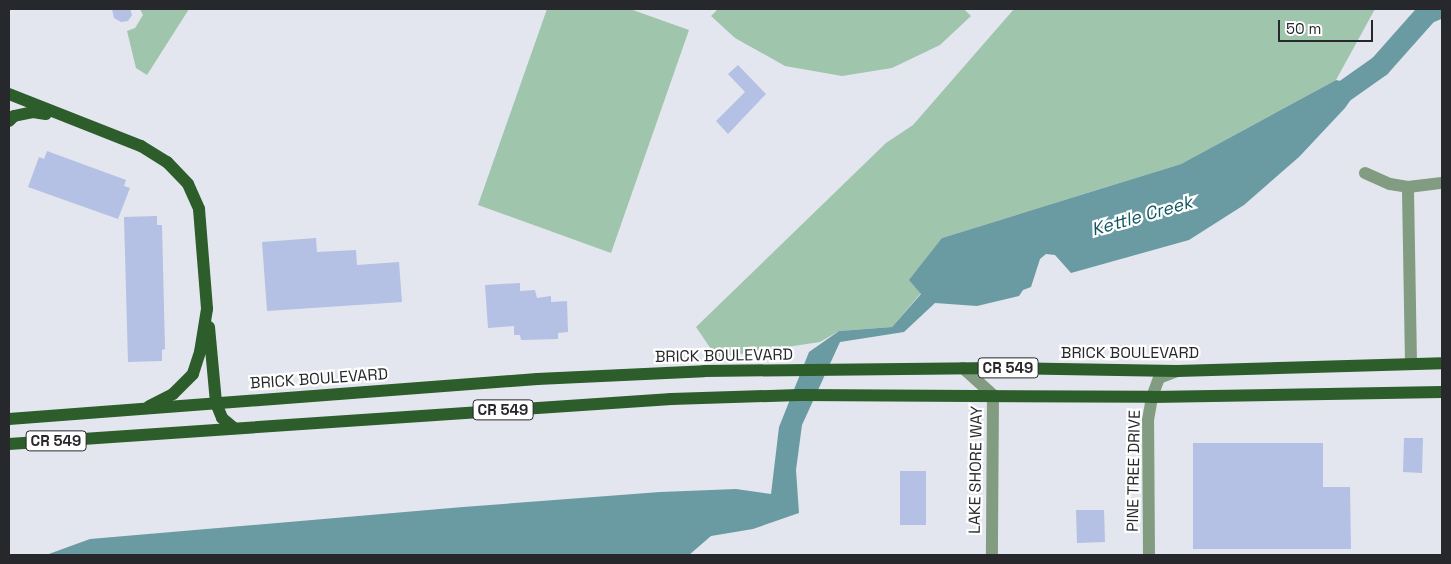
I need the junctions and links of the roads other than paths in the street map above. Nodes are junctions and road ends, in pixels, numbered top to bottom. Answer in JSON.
{"nodes":[{"id":1,"x":9,"y":94,"type":"edge"},
{"id":2,"x":60,"y":116,"type":"junction"},
{"id":3,"x":9,"y":121,"type":"edge"},
{"id":4,"x":1365,"y":172,"type":"dead end"},
{"id":5,"x":1442,"y":183,"type":"edge"},
{"id":6,"x":1408,"y":187,"type":"junction"},
{"id":7,"x":207,"y":310,"type":"junction"},
{"id":8,"x":1411,"y":364,"type":"junction"},
{"id":9,"x":1442,"y":364,"type":"edge"},
{"id":10,"x":963,"y":368,"type":"junction"},
{"id":11,"x":1177,"y":370,"type":"junction"},
{"id":12,"x":1442,"y":392,"type":"edge"},
{"id":13,"x":993,"y":395,"type":"junction"},
{"id":14,"x":1152,"y":397,"type":"junction"},
{"id":15,"x":216,"y":403,"type":"junction"},
{"id":16,"x":144,"y":409,"type":"junction"},
{"id":17,"x":9,"y":419,"type":"edge"},
{"id":18,"x":234,"y":428,"type":"junction"},
{"id":19,"x":9,"y":444,"type":"edge"},
{"id":20,"x":992,"y":555,"type":"edge"},
{"id":21,"x":1149,"y":555,"type":"edge"}],
"edges":[{"from":1,"to":2,"type":"main road"},
{"from":2,"to":3,"type":"main road"},
{"from":2,"to":7,"type":"main road"},
{"from":4,"to":6,"type":"street"},
{"from":5,"to":6,"type":"street"},
{"from":6,"to":8,"type":"street"},
{"from":7,"to":15,"type":"main road"},
{"from":7,"to":16,"type":"main road"},
{"from":8,"to":9,"type":"main road","name":"BRICK BOULEVARD","number":"CR 549"},
{"from":8,"to":11,"type":"main road","name":"BRICK BOULEVARD","number":"CR 549"},
{"from":10,"to":11,"type":"main road","name":"BRICK BOULEVARD","number":"CR 549"},
{"from":10,"to":13,"type":"street","name":"LAKE SHORE WAY"},
{"from":10,"to":15,"type":"main road","name":"BRICK BOULEVARD","number":"CR 549"},
{"from":11,"to":14,"type":"street","name":"PINE TREE DRIVE"},
{"from":12,"to":14,"type":"main road","number":"CR 549"},
{"from":13,"to":14,"type":"main road","number":"CR 549"},
{"from":13,"to":18,"type":"main road","number":"CR 549"},
{"from":13,"to":20,"type":"street","name":"LAKE SHORE WAY"},
{"from":14,"to":21,"type":"street","name":"PINE TREE DRIVE"},
{"from":15,"to":16,"type":"main road","name":"BRICK BOULEVARD","number":"CR 549"},
{"from":15,"to":18,"type":"main road"},
{"from":16,"to":17,"type":"main road","name":"BRICK BOULEVARD","number":"CR 549"},
{"from":18,"to":19,"type":"main road","number":"CR 549"}]}
